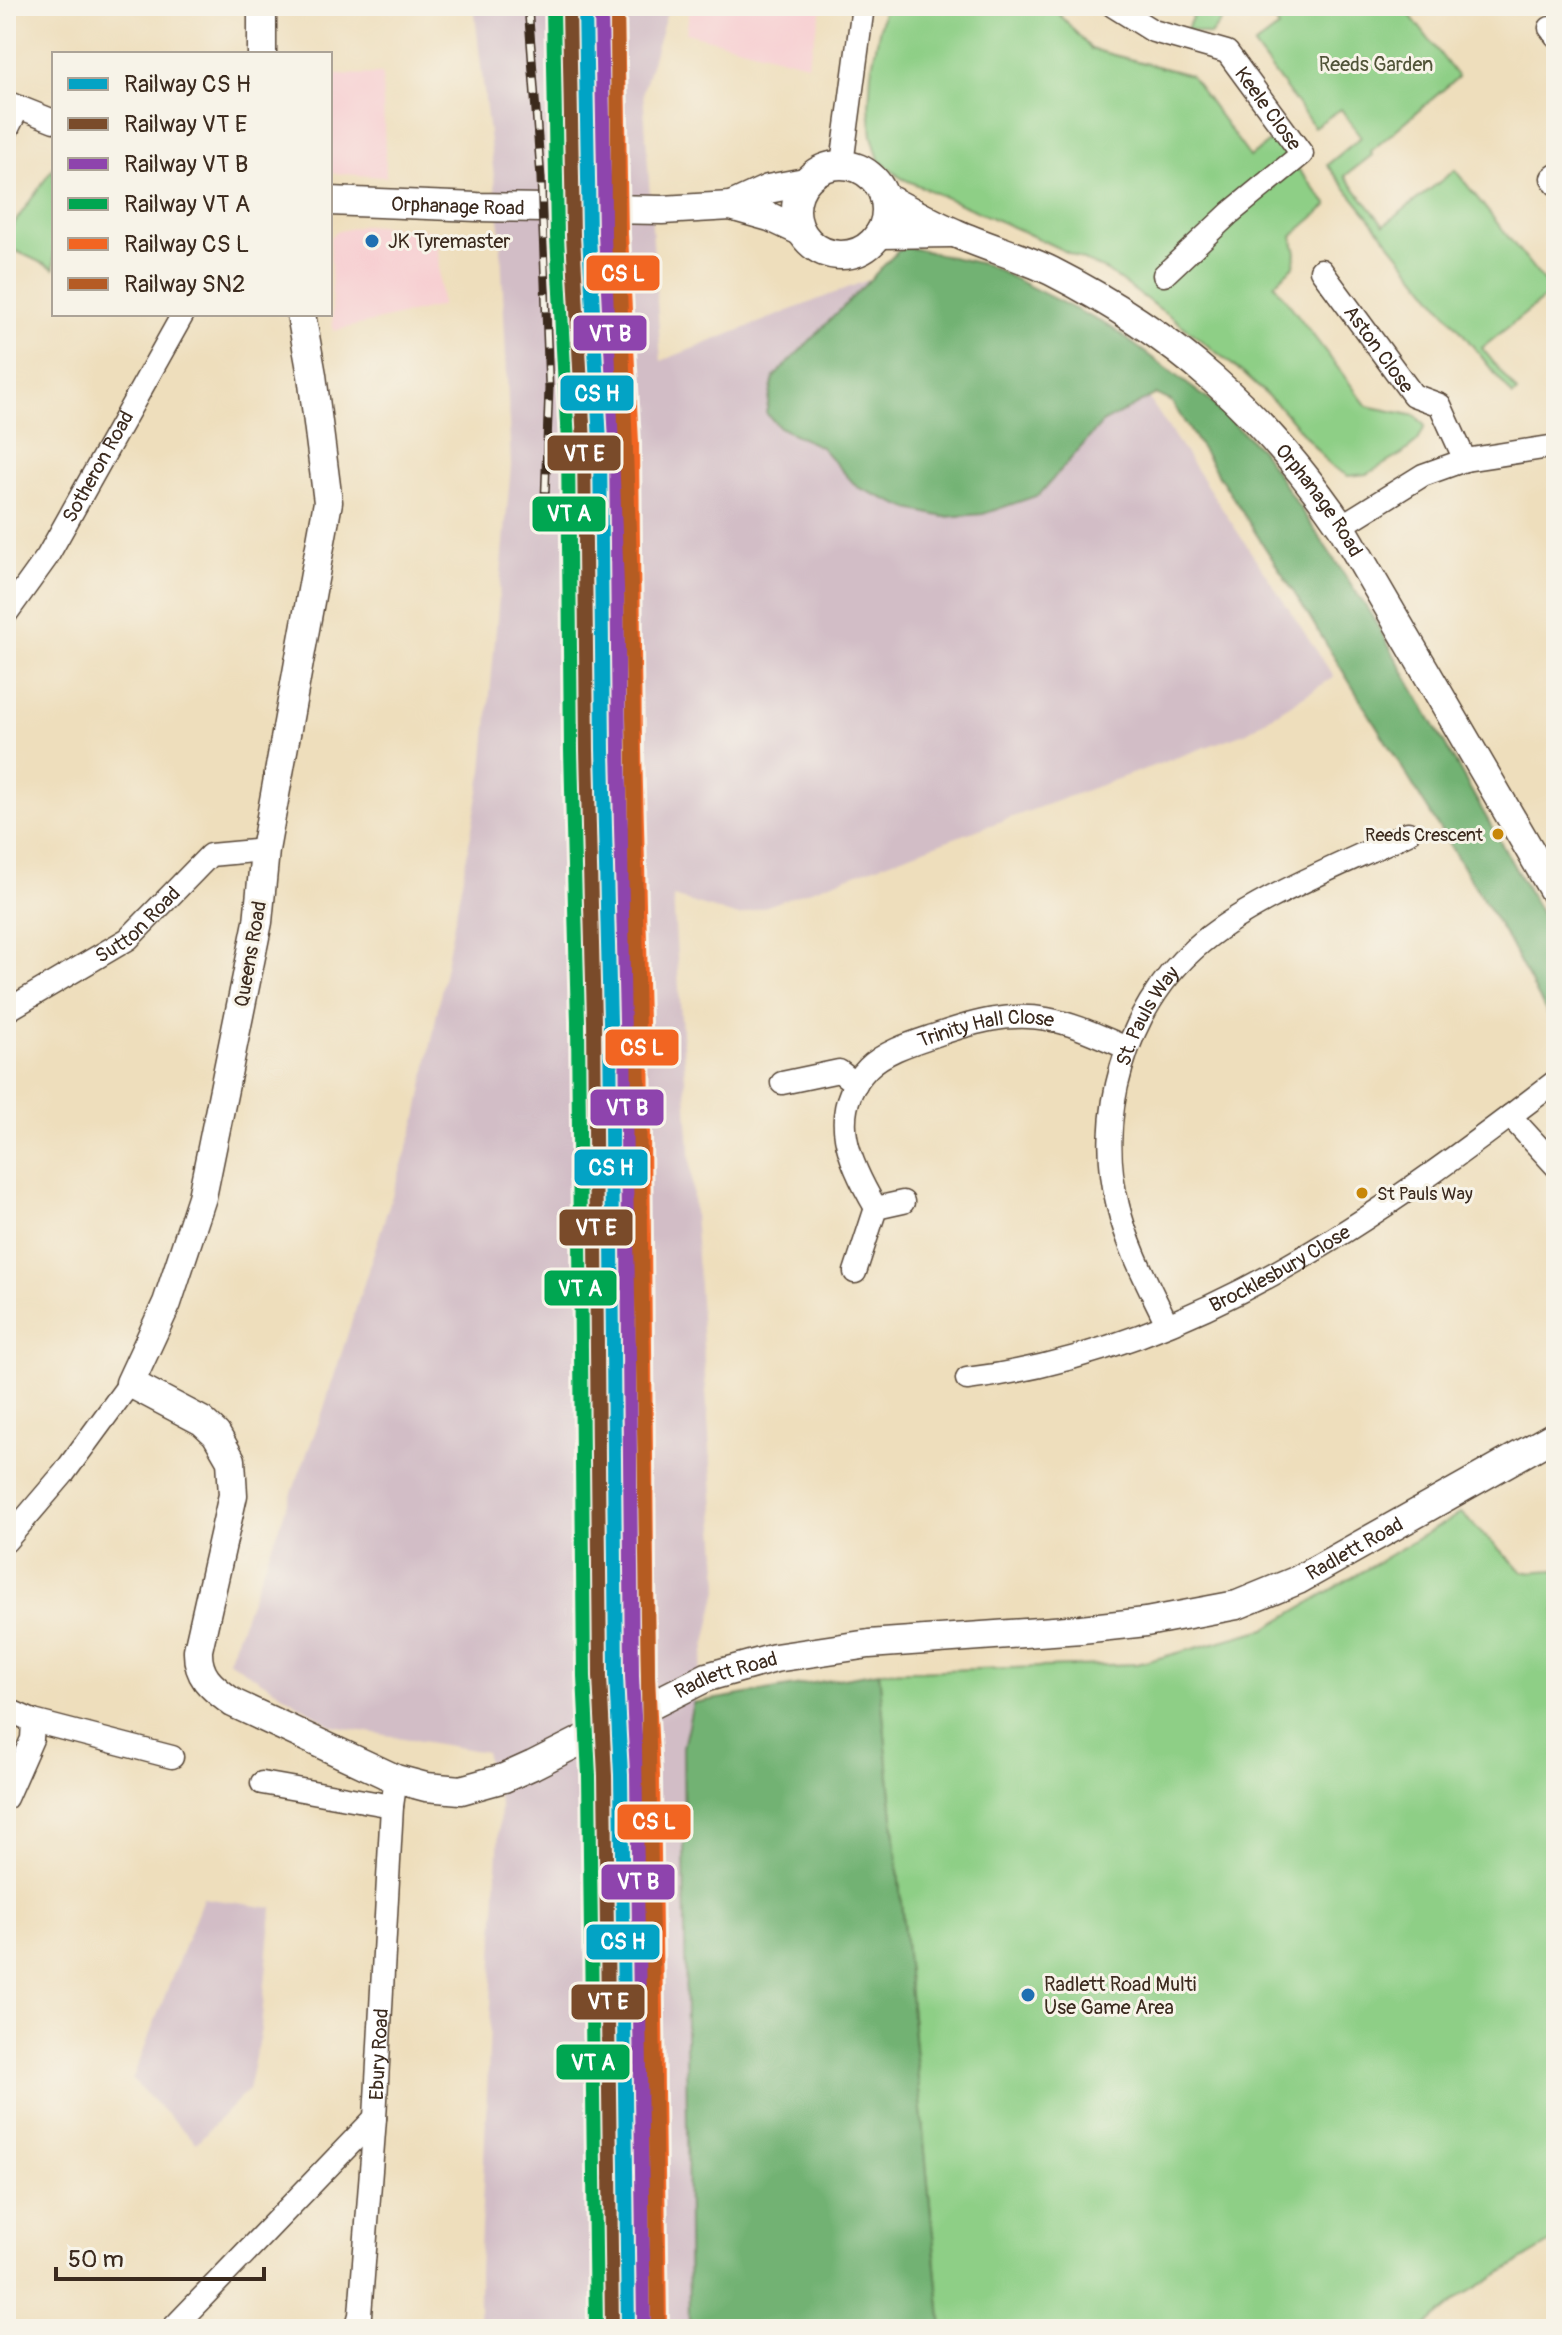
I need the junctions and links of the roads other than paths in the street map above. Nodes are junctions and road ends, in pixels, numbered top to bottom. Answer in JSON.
{"nodes":[{"id":1,"x":262,"y":6,"type":"edge"},
{"id":2,"x":863,"y":6,"type":"edge"},
{"id":3,"x":1113,"y":6,"type":"edge"},
{"id":4,"x":262,"y":52,"type":"edge"},
{"id":5,"x":12,"y":105,"type":"edge"},
{"id":6,"x":52,"y":120,"type":"edge"},
{"id":7,"x":6,"y":132,"type":"edge"},
{"id":8,"x":842,"y":164,"type":"junction"},
{"id":9,"x":1556,"y":175,"type":"edge"},
{"id":10,"x":805,"y":182,"type":"junction"},
{"id":11,"x":1556,"y":184,"type":"edge"},
{"id":12,"x":884,"y":197,"type":"junction"},
{"id":13,"x":332,"y":201,"type":"edge"},
{"id":14,"x":731,"y":206,"type":"junction"},
{"id":15,"x":800,"y":231,"type":"junction"},
{"id":16,"x":955,"y":233,"type":"junction"},
{"id":17,"x":879,"y":234,"type":"junction"},
{"id":18,"x":1321,"y":270,"type":"dead end"},
{"id":19,"x":1164,"y":275,"type":"dead end"},
{"id":20,"x":182,"y":316,"type":"edge"},
{"id":21,"x":301,"y":316,"type":"edge"},
{"id":22,"x":1556,"y":446,"type":"edge"},
{"id":23,"x":1465,"y":460,"type":"junction"},
{"id":24,"x":1341,"y":526,"type":"junction"},
{"id":25,"x":6,"y":614,"type":"edge"},
{"id":26,"x":1408,"y":833,"type":"dead end"},
{"id":27,"x":265,"y":850,"type":"junction"},
{"id":28,"x":1556,"y":895,"type":"edge"},
{"id":29,"x":6,"y":1011,"type":"edge"},
{"id":30,"x":1127,"y":1048,"type":"junction"},
{"id":31,"x":1556,"y":1081,"type":"edge"},
{"id":32,"x":782,"y":1083,"type":"dead end"},
{"id":33,"x":856,"y":1084,"type":"junction"},
{"id":34,"x":1510,"y":1116,"type":"junction"},
{"id":35,"x":1556,"y":1166,"type":"edge"},
{"id":36,"x":903,"y":1202,"type":"dead end"},
{"id":37,"x":876,"y":1208,"type":"junction"},
{"id":38,"x":855,"y":1272,"type":"dead end"},
{"id":39,"x":1167,"y":1324,"type":"junction"},
{"id":40,"x":967,"y":1379,"type":"dead end"},
{"id":41,"x":130,"y":1383,"type":"junction"},
{"id":42,"x":1556,"y":1435,"type":"edge"},
{"id":43,"x":6,"y":1541,"type":"edge"},
{"id":44,"x":6,"y":1709,"type":"edge"},
{"id":45,"x":33,"y":1721,"type":"junction"},
{"id":46,"x":172,"y":1757,"type":"dead end"},
{"id":47,"x":262,"y":1783,"type":"dead end"},
{"id":48,"x":394,"y":1793,"type":"junction"},
{"id":49,"x":6,"y":1798,"type":"edge"},
{"id":50,"x":375,"y":2118,"type":"junction"},
{"id":51,"x":172,"y":2329,"type":"edge"},
{"id":52,"x":356,"y":2329,"type":"edge"}],
"edges":[{"from":1,"to":4,"type":"street"},
{"from":2,"to":8,"type":"street"},
{"from":3,"to":19,"type":"street","name":"Keele Close"},
{"from":5,"to":6,"type":"street"},
{"from":5,"to":7,"type":"street"},
{"from":8,"to":10,"type":"street","name":"Orphanage Road"},
{"from":8,"to":12,"type":"street","name":"Orphanage Road"},
{"from":9,"to":11,"type":"street"},
{"from":10,"to":14,"type":"street","name":"Orphanage Road"},
{"from":10,"to":15,"type":"street"},
{"from":12,"to":16,"type":"street","name":"Orphanage Road"},
{"from":12,"to":17,"type":"street"},
{"from":13,"to":14,"type":"street","name":"Orphanage Road"},
{"from":14,"to":15,"type":"street","name":"Orphanage Road"},
{"from":15,"to":17,"type":"street","name":"Orphanage Road"},
{"from":16,"to":17,"type":"street","name":"Orphanage Road"},
{"from":16,"to":24,"type":"street","name":"Orphanage Road"},
{"from":18,"to":23,"type":"street","name":"Aston Close"},
{"from":20,"to":25,"type":"street","name":"Sotheron Road"},
{"from":21,"to":27,"type":"street","name":"Queens Road"},
{"from":22,"to":23,"type":"street"},
{"from":23,"to":24,"type":"street"},
{"from":24,"to":28,"type":"street","name":"Orphanage Road"},
{"from":26,"to":30,"type":"street","name":"St. Pauls Way"},
{"from":27,"to":29,"type":"street","name":"Sutton Road"},
{"from":27,"to":41,"type":"street","name":"Queens Road"},
{"from":30,"to":33,"type":"street","name":"Trinity Hall Close"},
{"from":30,"to":39,"type":"street","name":"St. Pauls Way"},
{"from":31,"to":34,"type":"street","name":"Brocklesbury Close"},
{"from":32,"to":33,"type":"street"},
{"from":33,"to":37,"type":"street"},
{"from":34,"to":35,"type":"street"},
{"from":34,"to":39,"type":"street","name":"Brocklesbury Close"},
{"from":36,"to":37,"type":"street"},
{"from":37,"to":38,"type":"street"},
{"from":39,"to":40,"type":"street","name":"Brocklesbury Close"},
{"from":41,"to":43,"type":"street","name":"Queens Road"},
{"from":41,"to":48,"type":"street","name":"Radlett Road"},
{"from":42,"to":48,"type":"street","name":"Radlett Road"},
{"from":44,"to":45,"type":"street"},
{"from":45,"to":46,"type":"street"},
{"from":45,"to":49,"type":"street"},
{"from":47,"to":48,"type":"street"},
{"from":48,"to":50,"type":"street","name":"Ebury Road"},
{"from":50,"to":51,"type":"street"},
{"from":50,"to":52,"type":"street","name":"Ebury Road"}]}
